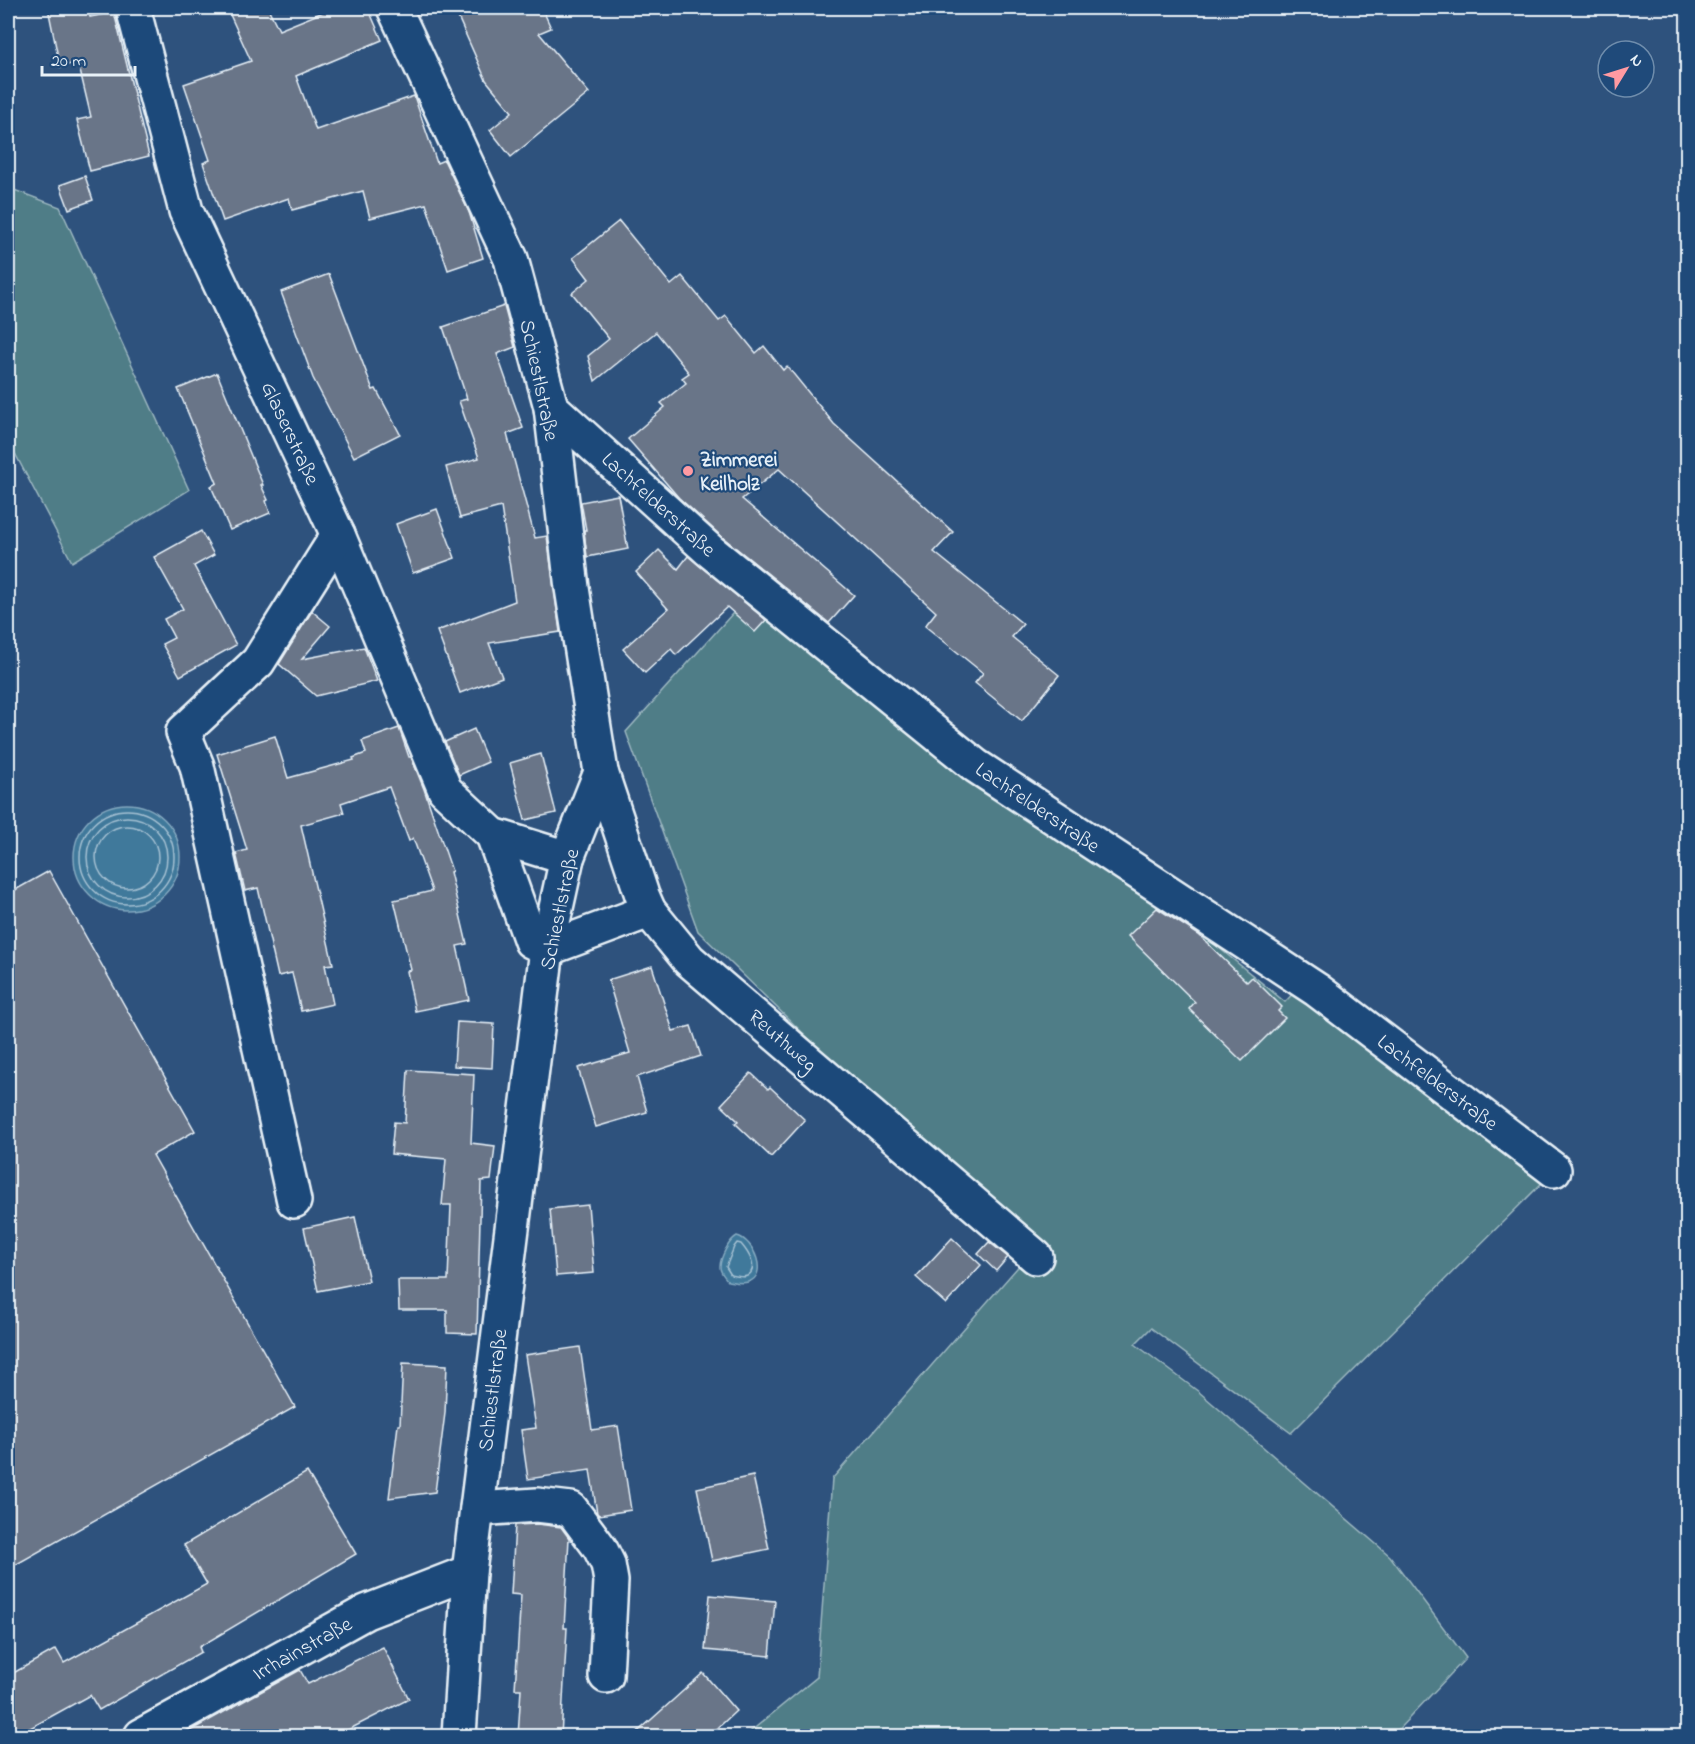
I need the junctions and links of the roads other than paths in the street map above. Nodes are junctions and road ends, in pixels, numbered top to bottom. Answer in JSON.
{"nodes":[{"id":1,"x":133,"y":8,"type":"edge"},
{"id":2,"x":394,"y":8,"type":"edge"},
{"id":3,"x":551,"y":407,"type":"junction"},
{"id":4,"x":338,"y":535,"type":"junction"},
{"id":5,"x":600,"y":772,"type":"junction"},
{"id":6,"x":493,"y":836,"type":"junction"},
{"id":7,"x":567,"y":858,"type":"junction"},
{"id":8,"x":649,"y":911,"type":"junction"},
{"id":9,"x":547,"y":949,"type":"junction"},
{"id":10,"x":1554,"y":1170,"type":"dead end"},
{"id":11,"x":294,"y":1201,"type":"dead end"},
{"id":12,"x":1036,"y":1257,"type":"dead end"},
{"id":13,"x":477,"y":1509,"type":"junction"},
{"id":14,"x":469,"y":1572,"type":"junction"},
{"id":15,"x":606,"y":1676,"type":"dead end"},
{"id":16,"x":141,"y":1737,"type":"edge"},
{"id":17,"x":459,"y":1737,"type":"edge"}],
"edges":[{"from":1,"to":4,"type":"street","name":"Glaserstraße"},
{"from":2,"to":3,"type":"street","name":"Schiestlstraße"},
{"from":3,"to":5,"type":"street","name":"Schiestlstraße"},
{"from":3,"to":10,"type":"street","name":"Lachfelderstraße"},
{"from":4,"to":6,"type":"street","name":"Glaserstraße"},
{"from":4,"to":11,"type":"street"},
{"from":5,"to":7,"type":"street","name":"Schiestlstraße"},
{"from":5,"to":8,"type":"street","name":"Reuthweg"},
{"from":6,"to":7,"type":"street","name":"Glaserstraße"},
{"from":6,"to":9,"type":"street","name":"Glaserstraße"},
{"from":7,"to":9,"type":"street","name":"Schiestlstraße"},
{"from":8,"to":9,"type":"street"},
{"from":8,"to":12,"type":"street","name":"Reuthweg"},
{"from":9,"to":13,"type":"street","name":"Schiestlstraße"},
{"from":13,"to":14,"type":"street","name":"Schiestlstraße"},
{"from":13,"to":15,"type":"street"},
{"from":14,"to":16,"type":"street","name":"Irrhainstraße"},
{"from":14,"to":17,"type":"street","name":"Schiestlstraße"}]}
